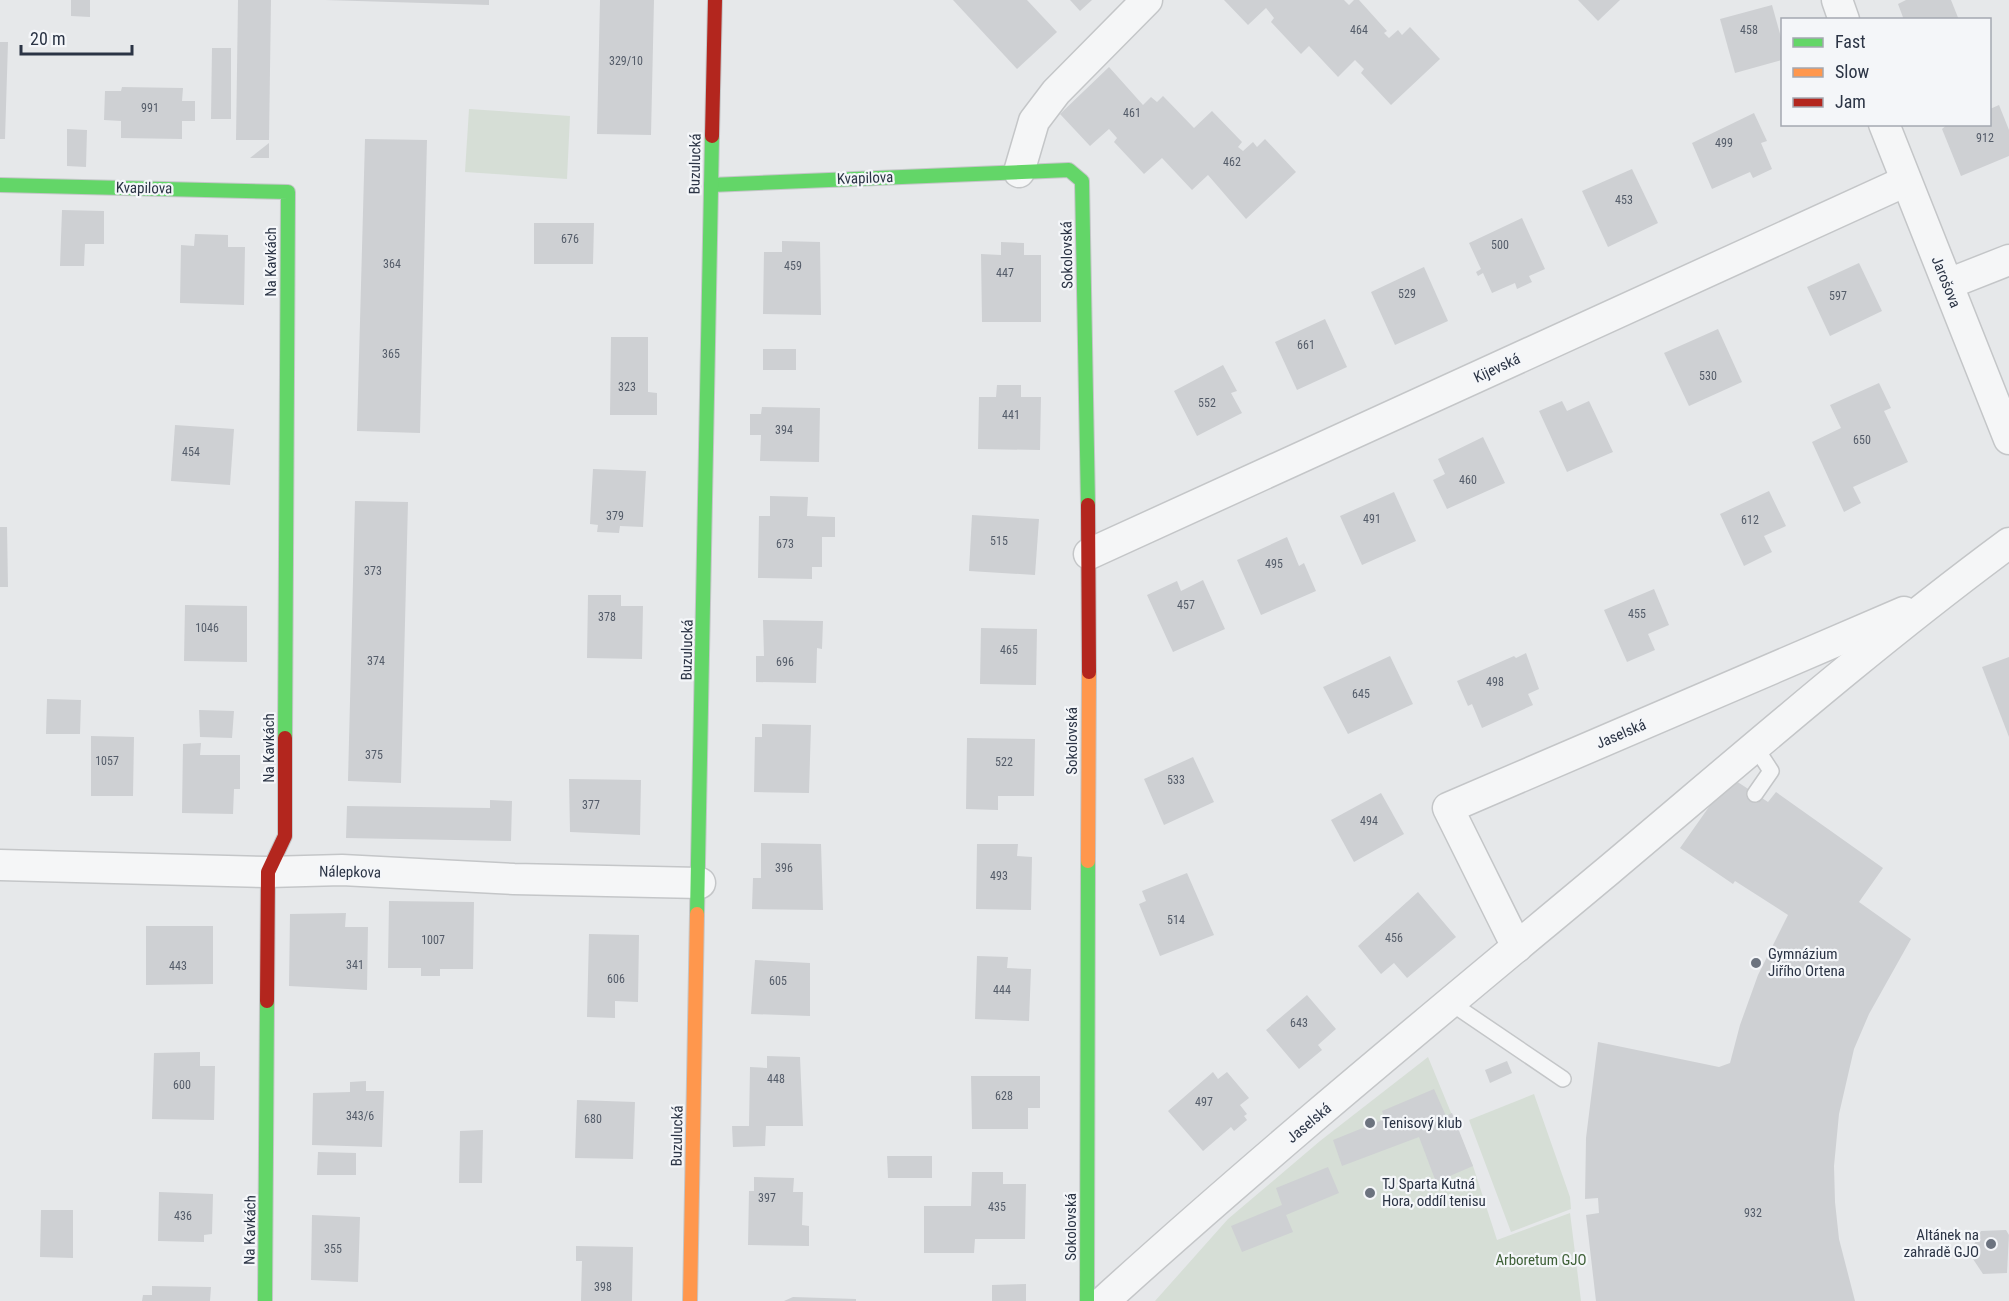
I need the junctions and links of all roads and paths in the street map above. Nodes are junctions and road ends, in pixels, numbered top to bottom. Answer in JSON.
{"nodes":[{"id":1,"x":715,"y":0,"type":"edge"},
{"id":2,"x":1147,"y":0,"type":"edge"},
{"id":3,"x":1837,"y":0,"type":"edge"},
{"id":4,"x":1843,"y":18,"type":"edge"},
{"id":5,"x":1885,"y":126,"type":"edge"},
{"id":6,"x":1019,"y":172,"type":"junction"},
{"id":7,"x":1082,"y":181,"type":"joint"},
{"id":8,"x":1906,"y":181,"type":"junction"},
{"id":9,"x":0,"y":185,"type":"edge"},
{"id":10,"x":711,"y":185,"type":"junction"},
{"id":11,"x":288,"y":192,"type":"joint"},
{"id":12,"x":2009,"y":260,"type":"edge"},
{"id":13,"x":1947,"y":284,"type":"junction"},
{"id":14,"x":2009,"y":439,"type":"edge"},
{"id":15,"x":2009,"y":543,"type":"edge"},
{"id":16,"x":1089,"y":554,"type":"junction"},
{"id":17,"x":1935,"y":598,"type":"junction"},
{"id":18,"x":1756,"y":748,"type":"junction"},
{"id":19,"x":1755,"y":794,"type":"dead end"},
{"id":20,"x":0,"y":865,"type":"edge"},
{"id":21,"x":268,"y":872,"type":"junction"},
{"id":22,"x":700,"y":883,"type":"junction"},
{"id":23,"x":1517,"y":947,"type":"junction"},
{"id":24,"x":1451,"y":1003,"type":"junction"},
{"id":25,"x":1563,"y":1079,"type":"dead end"},
{"id":26,"x":265,"y":1301,"type":"edge"},
{"id":27,"x":690,"y":1301,"type":"edge"},
{"id":28,"x":1087,"y":1301,"type":"edge"},
{"id":29,"x":1104,"y":1301,"type":"edge"}],
"edges":[{"from":1,"to":10,"type":"street","name":"Buzulucká"},
{"from":2,"to":6,"type":"street"},
{"from":3,"to":4,"type":"street"},
{"from":5,"to":8,"type":"street","name":"Jarošova"},
{"from":6,"to":7,"type":"street","name":"Kvapilova"},
{"from":6,"to":10,"type":"street","name":"Kvapilova"},
{"from":7,"to":16,"type":"street","name":"Sokolovská"},
{"from":8,"to":13,"type":"street","name":"Jarošova"},
{"from":8,"to":16,"type":"street","name":"Kijevská"},
{"from":9,"to":11,"type":"street","name":"Kvapilova"},
{"from":10,"to":22,"type":"street","name":"Buzulucká"},
{"from":11,"to":21,"type":"street","name":"Na Kavkách"},
{"from":12,"to":13,"type":"street"},
{"from":13,"to":14,"type":"street","name":"Jarošova"},
{"from":15,"to":17,"type":"street","name":"Jaselská"},
{"from":16,"to":28,"type":"street","name":"Sokolovská"},
{"from":17,"to":18,"type":"street","name":"Jaselská"},
{"from":17,"to":23,"type":"street","name":"Jaselská"},
{"from":18,"to":19,"type":"lane"},
{"from":18,"to":23,"type":"street","name":"Jaselská"},
{"from":20,"to":21,"type":"street","name":"Nálepkova"},
{"from":21,"to":22,"type":"street","name":"Nálepkova"},
{"from":21,"to":26,"type":"street","name":"Na Kavkách"},
{"from":22,"to":27,"type":"street","name":"Buzulucká"},
{"from":23,"to":24,"type":"street","name":"Jaselská"},
{"from":24,"to":25,"type":"lane"},
{"from":24,"to":29,"type":"street","name":"Jaselská"}]}
